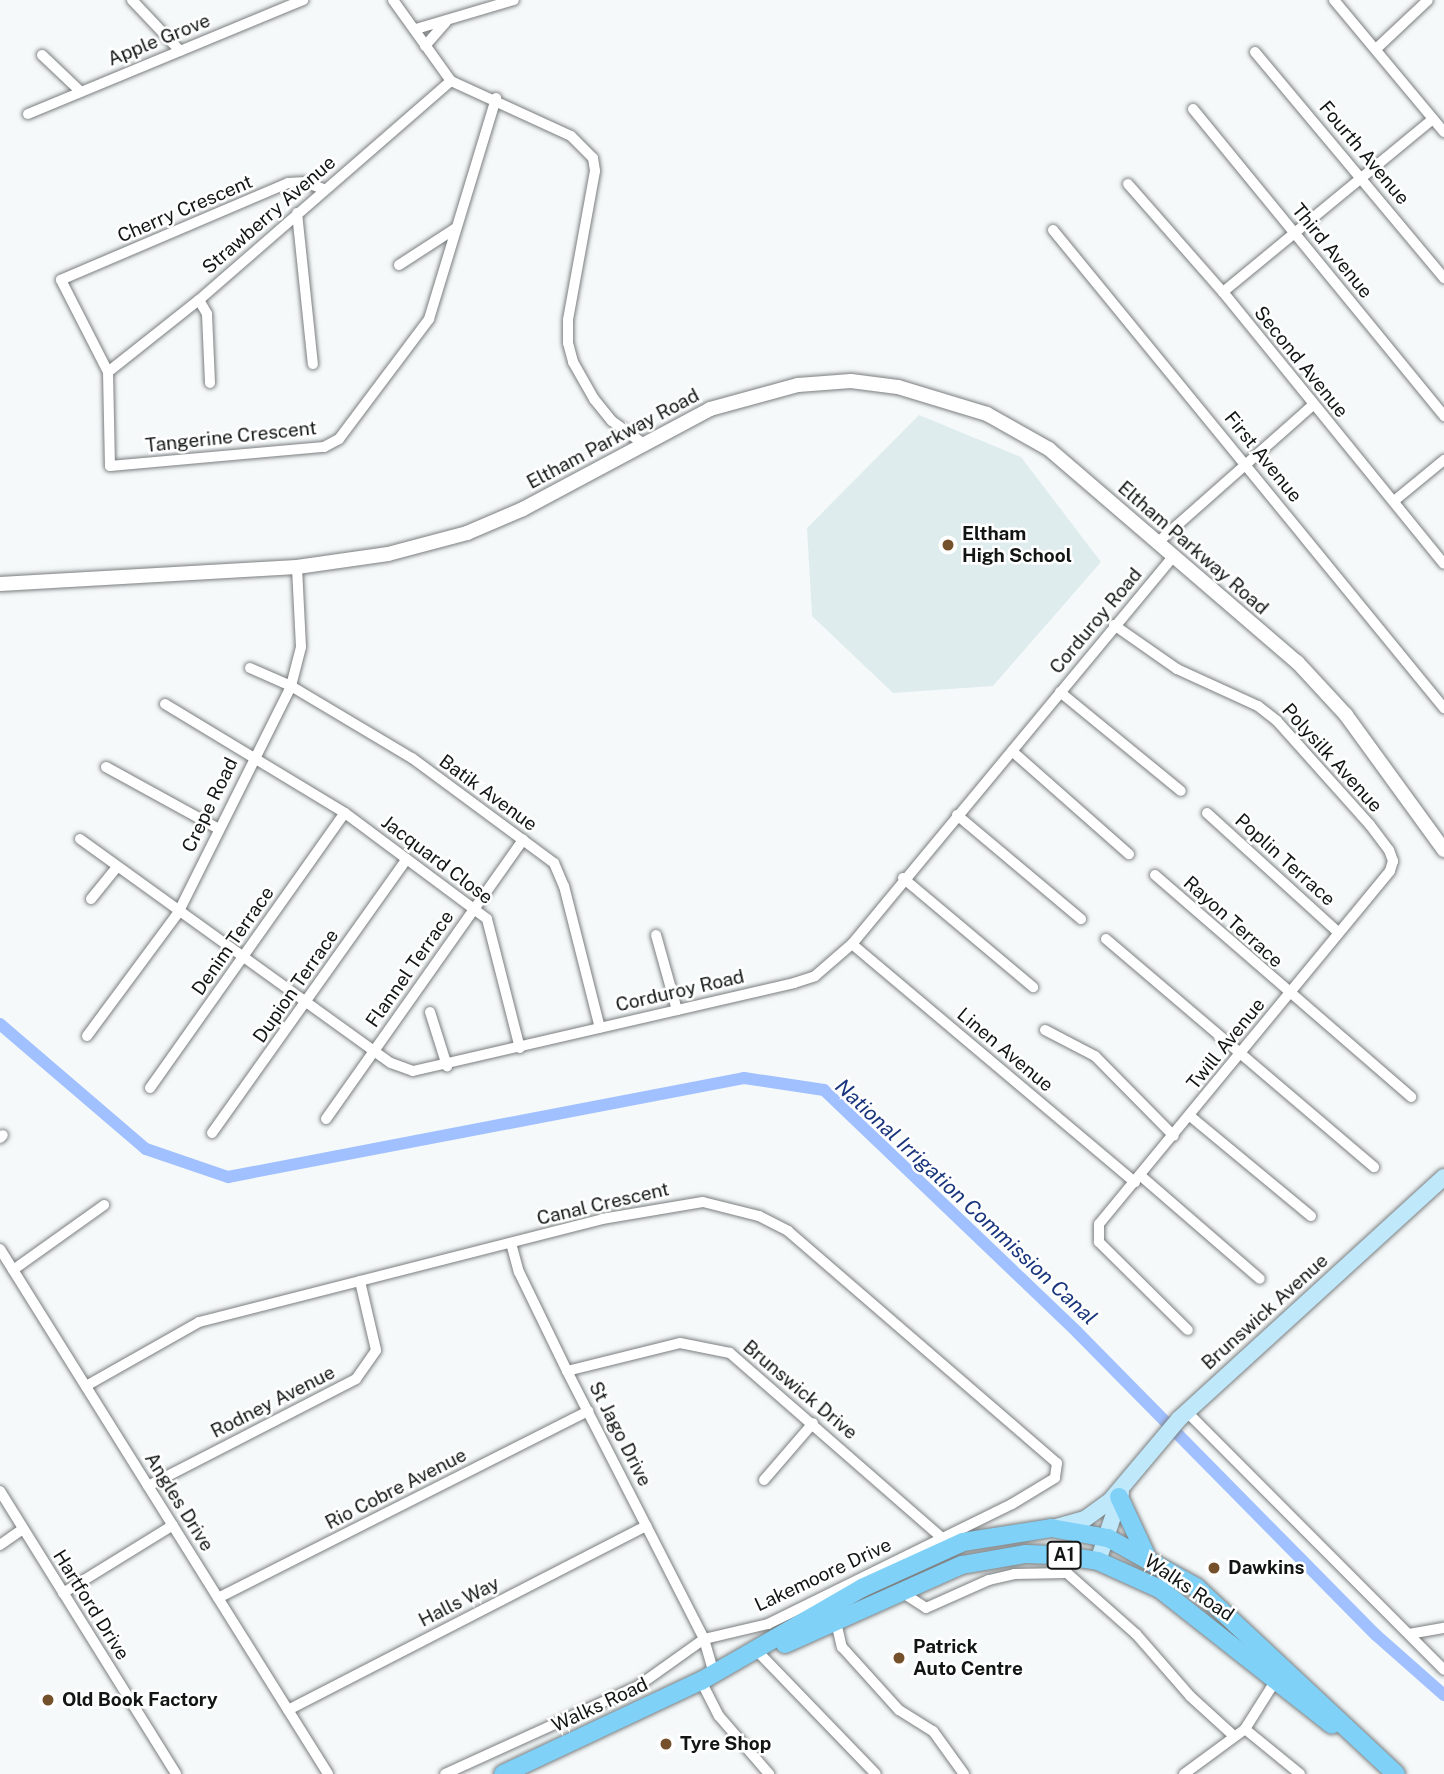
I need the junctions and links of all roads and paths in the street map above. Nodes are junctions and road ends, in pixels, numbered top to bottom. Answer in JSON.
{"nodes":[{"id":1,"x":132,"y":0,"type":"edge"},
{"id":2,"x":303,"y":0,"type":"edge"},
{"id":3,"x":393,"y":0,"type":"edge"},
{"id":4,"x":514,"y":0,"type":"edge"},
{"id":5,"x":1334,"y":0,"type":"edge"},
{"id":6,"x":1428,"y":0,"type":"edge"},
{"id":7,"x":446,"y":22,"type":"junction"},
{"id":8,"x":416,"y":29,"type":"junction"},
{"id":9,"x":425,"y":46,"type":"junction"},
{"id":10,"x":1376,"y":49,"type":"junction"},
{"id":11,"x":180,"y":51,"type":"junction"},
{"id":12,"x":1255,"y":52,"type":"dead end"},
{"id":13,"x":42,"y":55,"type":"dead end"},
{"id":14,"x":451,"y":81,"type":"junction"},
{"id":15,"x":79,"y":90,"type":"junction"},
{"id":16,"x":496,"y":99,"type":"junction"},
{"id":17,"x":1193,"y":109,"type":"dead end"},
{"id":18,"x":28,"y":114,"type":"dead end"},
{"id":19,"x":1433,"y":119,"type":"junction"},
{"id":20,"x":1444,"y":132,"type":"edge"},
{"id":21,"x":1364,"y":178,"type":"junction"},
{"id":22,"x":1128,"y":184,"type":"dead end"},
{"id":23,"x":323,"y":190,"type":"junction"},
{"id":24,"x":297,"y":214,"type":"junction"},
{"id":25,"x":456,"y":228,"type":"junction"},
{"id":26,"x":1053,"y":230,"type":"dead end"},
{"id":27,"x":1295,"y":233,"type":"junction"},
{"id":28,"x":398,"y":265,"type":"dead end"},
{"id":29,"x":1444,"y":278,"type":"edge"},
{"id":30,"x":61,"y":280,"type":"joint"},
{"id":31,"x":1223,"y":292,"type":"junction"},
{"id":32,"x":199,"y":300,"type":"junction"},
{"id":33,"x":313,"y":364,"type":"dead end"},
{"id":34,"x":108,"y":372,"type":"junction"},
{"id":35,"x":210,"y":383,"type":"dead end"},
{"id":36,"x":1312,"y":406,"type":"junction"},
{"id":37,"x":1444,"y":416,"type":"edge"},
{"id":38,"x":641,"y":442,"type":"junction"},
{"id":39,"x":1444,"y":460,"type":"edge"},
{"id":40,"x":1247,"y":465,"type":"junction"},
{"id":41,"x":1394,"y":500,"type":"junction"},
{"id":42,"x":1157,"y":543,"type":"junction"},
{"id":43,"x":1172,"y":558,"type":"junction"},
{"id":44,"x":1444,"y":564,"type":"edge"},
{"id":45,"x":297,"y":567,"type":"junction"},
{"id":46,"x":0,"y":584,"type":"edge"},
{"id":47,"x":1114,"y":625,"type":"junction"},
{"id":48,"x":250,"y":668,"type":"dead end"},
{"id":49,"x":292,"y":686,"type":"junction"},
{"id":50,"x":1060,"y":692,"type":"junction"},
{"id":51,"x":165,"y":704,"type":"dead end"},
{"id":52,"x":1444,"y":708,"type":"edge"},
{"id":53,"x":1012,"y":751,"type":"junction"},
{"id":54,"x":255,"y":755,"type":"junction"},
{"id":55,"x":106,"y":767,"type":"dead end"},
{"id":56,"x":1181,"y":791,"type":"dead end"},
{"id":57,"x":345,"y":813,"type":"junction"},
{"id":58,"x":1207,"y":813,"type":"dead end"},
{"id":59,"x":957,"y":815,"type":"junction"},
{"id":60,"x":217,"y":828,"type":"junction"},
{"id":61,"x":80,"y":839,"type":"dead end"},
{"id":62,"x":523,"y":840,"type":"junction"},
{"id":63,"x":1444,"y":850,"type":"edge"},
{"id":64,"x":1129,"y":854,"type":"dead end"},
{"id":65,"x":407,"y":859,"type":"junction"},
{"id":66,"x":117,"y":867,"type":"junction"},
{"id":67,"x":1390,"y":871,"type":"joint"},
{"id":68,"x":1155,"y":875,"type":"dead end"},
{"id":69,"x":903,"y":878,"type":"junction"},
{"id":70,"x":91,"y":899,"type":"dead end"},
{"id":71,"x":475,"y":909,"type":"junction"},
{"id":72,"x":178,"y":913,"type":"junction"},
{"id":73,"x":1082,"y":919,"type":"dead end"},
{"id":74,"x":1339,"y":933,"type":"junction"},
{"id":75,"x":656,"y":934,"type":"dead end"},
{"id":76,"x":1106,"y":939,"type":"dead end"},
{"id":77,"x":852,"y":944,"type":"junction"},
{"id":78,"x":242,"y":958,"type":"junction"},
{"id":79,"x":1033,"y":987,"type":"dead end"},
{"id":80,"x":1289,"y":995,"type":"junction"},
{"id":81,"x":305,"y":1003,"type":"junction"},
{"id":82,"x":677,"y":1010,"type":"junction"},
{"id":83,"x":430,"y":1012,"type":"dead end"},
{"id":84,"x":600,"y":1028,"type":"junction"},
{"id":85,"x":1045,"y":1030,"type":"dead end"},
{"id":86,"x":87,"y":1036,"type":"dead end"},
{"id":87,"x":520,"y":1048,"type":"junction"},
{"id":88,"x":374,"y":1051,"type":"junction"},
{"id":89,"x":1240,"y":1054,"type":"junction"},
{"id":90,"x":447,"y":1066,"type":"junction"},
{"id":91,"x":150,"y":1088,"type":"dead end"},
{"id":92,"x":1411,"y":1097,"type":"dead end"},
{"id":93,"x":1190,"y":1116,"type":"junction"},
{"id":94,"x":326,"y":1119,"type":"dead end"},
{"id":95,"x":212,"y":1133,"type":"dead end"},
{"id":96,"x":1174,"y":1136,"type":"junction"},
{"id":97,"x":1374,"y":1167,"type":"dead end"},
{"id":98,"x":1444,"y":1177,"type":"edge"},
{"id":99,"x":1138,"y":1179,"type":"junction"},
{"id":100,"x":104,"y":1205,"type":"dead end"},
{"id":101,"x":1311,"y":1216,"type":"dead end"},
{"id":102,"x":511,"y":1243,"type":"junction"},
{"id":103,"x":0,"y":1249,"type":"edge"},
{"id":104,"x":13,"y":1270,"type":"junction"},
{"id":105,"x":1260,"y":1279,"type":"dead end"},
{"id":106,"x":360,"y":1280,"type":"junction"},
{"id":107,"x":1188,"y":1330,"type":"dead end"},
{"id":108,"x":567,"y":1371,"type":"junction"},
{"id":109,"x":86,"y":1386,"type":"junction"},
{"id":110,"x":589,"y":1411,"type":"junction"},
{"id":111,"x":1183,"y":1416,"type":"junction"},
{"id":112,"x":813,"y":1423,"type":"junction"},
{"id":113,"x":1060,"y":1470,"type":"joint"},
{"id":114,"x":764,"y":1480,"type":"dead end"},
{"id":115,"x":148,"y":1486,"type":"junction"},
{"id":116,"x":0,"y":1491,"type":"edge"},
{"id":117,"x":1121,"y":1492,"type":"junction"},
{"id":118,"x":173,"y":1525,"type":"junction"},
{"id":119,"x":646,"y":1526,"type":"junction"},
{"id":120,"x":1051,"y":1528,"type":"junction"},
{"id":121,"x":23,"y":1529,"type":"junction"},
{"id":122,"x":942,"y":1538,"type":"junction"},
{"id":123,"x":1108,"y":1538,"type":"junction"},
{"id":124,"x":0,"y":1545,"type":"edge"},
{"id":125,"x":1060,"y":1555,"type":"junction"},
{"id":126,"x":1146,"y":1555,"type":"junction"},
{"id":127,"x":1098,"y":1560,"type":"junction"},
{"id":128,"x":1067,"y":1573,"type":"junction"},
{"id":129,"x":900,"y":1591,"type":"junction"},
{"id":130,"x":63,"y":1592,"type":"junction"},
{"id":131,"x":218,"y":1598,"type":"junction"},
{"id":132,"x":836,"y":1622,"type":"junction"},
{"id":133,"x":1444,"y":1628,"type":"edge"},
{"id":134,"x":1409,"y":1634,"type":"junction"},
{"id":135,"x":704,"y":1639,"type":"junction"},
{"id":136,"x":761,"y":1655,"type":"junction"},
{"id":137,"x":1444,"y":1670,"type":"edge"},
{"id":138,"x":708,"y":1678,"type":"junction"},
{"id":139,"x":1275,"y":1683,"type":"junction"},
{"id":140,"x":288,"y":1710,"type":"junction"},
{"id":141,"x":1245,"y":1729,"type":"junction"},
{"id":142,"x":1234,"y":1736,"type":"junction"},
{"id":143,"x":1374,"y":1755,"type":"junction"},
{"id":144,"x":510,"y":1773,"type":"edge"},
{"id":145,"x":176,"y":1774,"type":"edge"},
{"id":146,"x":328,"y":1774,"type":"edge"},
{"id":147,"x":445,"y":1774,"type":"edge"},
{"id":148,"x":769,"y":1774,"type":"edge"},
{"id":149,"x":876,"y":1774,"type":"edge"},
{"id":150,"x":964,"y":1774,"type":"edge"},
{"id":151,"x":1184,"y":1774,"type":"edge"},
{"id":152,"x":1300,"y":1774,"type":"edge"},
{"id":153,"x":1396,"y":1774,"type":"edge"}],
"edges":[{"from":1,"to":11,"type":"street"},
{"from":2,"to":11,"type":"street","name":"Apple Grove"},
{"from":3,"to":8,"type":"street"},
{"from":4,"to":7,"type":"street"},
{"from":5,"to":10,"type":"street"},
{"from":6,"to":10,"type":"street"},
{"from":7,"to":8,"type":"street"},
{"from":7,"to":9,"type":"street"},
{"from":8,"to":9,"type":"street"},
{"from":9,"to":14,"type":"street"},
{"from":10,"to":19,"type":"street"},
{"from":11,"to":15,"type":"street","name":"Apple Grove"},
{"from":12,"to":21,"type":"street","name":"Fourth Avenue"},
{"from":13,"to":15,"type":"street"},
{"from":14,"to":16,"type":"street"},
{"from":14,"to":23,"type":"street","name":"Strawberry Avenue"},
{"from":15,"to":18,"type":"street","name":"Apple Grove"},
{"from":16,"to":25,"type":"street","name":"Tangerine Crescent"},
{"from":16,"to":38,"type":"street"},
{"from":17,"to":27,"type":"street","name":"Third Avenue"},
{"from":19,"to":20,"type":"street"},
{"from":19,"to":21,"type":"street"},
{"from":21,"to":27,"type":"street"},
{"from":21,"to":29,"type":"street","name":"Fourth Avenue"},
{"from":22,"to":31,"type":"street","name":"Second Avenue"},
{"from":23,"to":24,"type":"street","name":"Strawberry Avenue"},
{"from":23,"to":30,"type":"street","name":"Cherry Crescent"},
{"from":24,"to":32,"type":"street","name":"Strawberry Avenue"},
{"from":24,"to":33,"type":"street"},
{"from":25,"to":28,"type":"street"},
{"from":25,"to":34,"type":"street","name":"Tangerine Crescent"},
{"from":26,"to":40,"type":"street","name":"First Avenue"},
{"from":27,"to":31,"type":"street"},
{"from":27,"to":37,"type":"street","name":"Third Avenue"},
{"from":30,"to":34,"type":"street","name":"Tangerine Crescent"},
{"from":31,"to":36,"type":"street","name":"Second Avenue"},
{"from":32,"to":34,"type":"street","name":"Strawberry Avenue"},
{"from":32,"to":35,"type":"street"},
{"from":36,"to":40,"type":"street"},
{"from":36,"to":41,"type":"street","name":"Second Avenue"},
{"from":38,"to":42,"type":"street","name":"Eltham Parkway Road"},
{"from":38,"to":45,"type":"street","name":"Eltham Parkway Road"},
{"from":39,"to":41,"type":"street"},
{"from":40,"to":42,"type":"street"},
{"from":40,"to":52,"type":"street","name":"First Avenue"},
{"from":41,"to":44,"type":"street","name":"Second Avenue"},
{"from":42,"to":43,"type":"street","name":"Eltham Parkway Road"},
{"from":43,"to":47,"type":"street","name":"Corduroy Road"},
{"from":43,"to":63,"type":"street","name":"Eltham Parkway Road"},
{"from":45,"to":46,"type":"street","name":"Eltham Parkway Road"},
{"from":45,"to":49,"type":"street","name":"Crepe Road"},
{"from":47,"to":50,"type":"street","name":"Corduroy Road"},
{"from":47,"to":67,"type":"street","name":"Polysilk Avenue"},
{"from":48,"to":49,"type":"street","name":"Batik Avenue"},
{"from":49,"to":54,"type":"street","name":"Crepe Road"},
{"from":49,"to":62,"type":"street","name":"Batik Avenue"},
{"from":50,"to":53,"type":"street","name":"Corduroy Road"},
{"from":50,"to":56,"type":"street"},
{"from":51,"to":54,"type":"street","name":"Jacquard Close"},
{"from":53,"to":59,"type":"street","name":"Corduroy Road"},
{"from":53,"to":64,"type":"street"},
{"from":54,"to":57,"type":"street","name":"Jacquard Close"},
{"from":54,"to":60,"type":"street","name":"Crepe Road"},
{"from":55,"to":60,"type":"street"},
{"from":57,"to":65,"type":"street","name":"Jacquard Close"},
{"from":57,"to":78,"type":"street","name":"Denim Terrace"},
{"from":58,"to":74,"type":"street","name":"Poplin Terrace"},
{"from":59,"to":69,"type":"street","name":"Corduroy Road"},
{"from":59,"to":73,"type":"street"},
{"from":60,"to":72,"type":"street","name":"Crepe Road"},
{"from":61,"to":66,"type":"street","name":"Corduroy Road"},
{"from":62,"to":71,"type":"street","name":"Flannel Terrace"},
{"from":62,"to":84,"type":"street","name":"Batik Avenue"},
{"from":65,"to":71,"type":"street","name":"Jacquard Close"},
{"from":65,"to":81,"type":"street","name":"Dupion Terrace"},
{"from":66,"to":70,"type":"street"},
{"from":66,"to":72,"type":"street","name":"Corduroy Road"},
{"from":67,"to":74,"type":"street","name":"Twill Avenue"},
{"from":68,"to":80,"type":"street","name":"Rayon Terrace"},
{"from":69,"to":77,"type":"street","name":"Corduroy Road"},
{"from":69,"to":79,"type":"street"},
{"from":71,"to":87,"type":"street","name":"Jacquard Close"},
{"from":71,"to":88,"type":"street","name":"Flannel Terrace"},
{"from":72,"to":78,"type":"street","name":"Corduroy Road"},
{"from":72,"to":86,"type":"street","name":"Crepe Road"},
{"from":74,"to":80,"type":"street","name":"Twill Avenue"},
{"from":75,"to":82,"type":"street"},
{"from":76,"to":89,"type":"street"},
{"from":77,"to":82,"type":"street","name":"Corduroy Road"},
{"from":77,"to":99,"type":"street","name":"Linen Avenue"},
{"from":78,"to":81,"type":"street","name":"Corduroy Road"},
{"from":78,"to":91,"type":"street","name":"Denim Terrace"},
{"from":80,"to":89,"type":"street","name":"Twill Avenue"},
{"from":80,"to":92,"type":"street","name":"Rayon Terrace"},
{"from":81,"to":88,"type":"street","name":"Corduroy Road"},
{"from":81,"to":95,"type":"street","name":"Dupion Terrace"},
{"from":82,"to":84,"type":"street","name":"Corduroy Road"},
{"from":83,"to":90,"type":"street"},
{"from":84,"to":87,"type":"street","name":"Corduroy Road"},
{"from":85,"to":96,"type":"street"},
{"from":87,"to":90,"type":"street","name":"Corduroy Road"},
{"from":88,"to":90,"type":"street","name":"Corduroy Road"},
{"from":88,"to":94,"type":"street","name":"Flannel Terrace"},
{"from":89,"to":93,"type":"street","name":"Twill Avenue"},
{"from":89,"to":97,"type":"street"},
{"from":93,"to":96,"type":"street","name":"Twill Avenue"},
{"from":93,"to":101,"type":"street"},
{"from":96,"to":99,"type":"street","name":"Twill Avenue"},
{"from":98,"to":111,"type":"main road","name":"Brunswick Avenue"},
{"from":99,"to":105,"type":"street","name":"Linen Avenue"},
{"from":99,"to":107,"type":"street","name":"Twill Avenue"},
{"from":100,"to":104,"type":"street"},
{"from":102,"to":106,"type":"street","name":"Canal Crescent"},
{"from":102,"to":108,"type":"street","name":"St Jago Drive"},
{"from":102,"to":113,"type":"street","name":"Canal Crescent"},
{"from":103,"to":104,"type":"street","name":"Angles Drive"},
{"from":104,"to":109,"type":"street","name":"Angles Drive"},
{"from":106,"to":109,"type":"street","name":"Canal Crescent"},
{"from":106,"to":115,"type":"street","name":"Rodney Avenue"},
{"from":108,"to":110,"type":"street","name":"St Jago Drive"},
{"from":108,"to":112,"type":"street","name":"Brunswick Drive"},
{"from":109,"to":115,"type":"street","name":"Angles Drive"},
{"from":110,"to":119,"type":"street","name":"St Jago Drive"},
{"from":110,"to":131,"type":"street","name":"Rio Cobre Avenue"},
{"from":111,"to":117,"type":"main road","name":"Brunswick Avenue"},
{"from":111,"to":134,"type":"street"},
{"from":112,"to":114,"type":"street"},
{"from":112,"to":122,"type":"street","name":"Brunswick Drive"},
{"from":113,"to":122,"type":"street","name":"Lakemoore Drive"},
{"from":115,"to":118,"type":"street","name":"Angles Drive"},
{"from":116,"to":121,"type":"street","name":"Hartford Drive"},
{"from":117,"to":120,"type":"main road","name":"Brunswick Avenue"},
{"from":117,"to":123,"type":"main road","name":"Brunswick Avenue"},
{"from":117,"to":126,"type":"main road"},
{"from":118,"to":130,"type":"street"},
{"from":118,"to":131,"type":"street","name":"Angles Drive"},
{"from":119,"to":135,"type":"street","name":"St Jago Drive"},
{"from":119,"to":140,"type":"street","name":"Halls Way"},
{"from":120,"to":123,"type":"main road","name":"Walks Road","number":"A1"},
{"from":120,"to":138,"type":"main road","name":"Walks Road","number":"A1"},
{"from":121,"to":124,"type":"street"},
{"from":121,"to":130,"type":"street","name":"Hartford Drive"},
{"from":122,"to":135,"type":"street","name":"Lakemoore Drive"},
{"from":123,"to":126,"type":"main road","number":"A1"},
{"from":123,"to":127,"type":"main road","name":"Brunswick Avenue"},
{"from":125,"to":127,"type":"main road","name":"Walks Road","number":"A1"},
{"from":125,"to":128,"type":"street"},
{"from":125,"to":129,"type":"main road","name":"Walks Road","number":"A1"},
{"from":126,"to":143,"type":"main road","number":"A1"},
{"from":127,"to":139,"type":"main road","name":"Walks Road","number":"A1"},
{"from":128,"to":129,"type":"street"},
{"from":128,"to":142,"type":"street"},
{"from":129,"to":132,"type":"main road","name":"Walks Road","number":"A1"},
{"from":130,"to":145,"type":"street","name":"Hartford Drive"},
{"from":131,"to":140,"type":"street","name":"Angles Drive"},
{"from":132,"to":136,"type":"main road","name":"Walks Road","number":"A1"},
{"from":132,"to":150,"type":"street"},
{"from":133,"to":134,"type":"street"},
{"from":134,"to":137,"type":"street"},
{"from":135,"to":138,"type":"street","name":"St Jago Drive"},
{"from":135,"to":147,"type":"street","name":"Lakemoore Drive"},
{"from":136,"to":138,"type":"main road","name":"Walks Road","number":"A1"},
{"from":136,"to":149,"type":"street"},
{"from":138,"to":144,"type":"main road","name":"Walks Road","number":"A1"},
{"from":138,"to":148,"type":"street","name":"St Jago Drive"},
{"from":139,"to":141,"type":"street"},
{"from":139,"to":143,"type":"main road","name":"Walks Road","number":"A1"},
{"from":140,"to":146,"type":"street","name":"Angles Drive"},
{"from":141,"to":142,"type":"street"},
{"from":141,"to":152,"type":"street"},
{"from":142,"to":151,"type":"street"},
{"from":143,"to":153,"type":"main road","number":"A1"}]}
